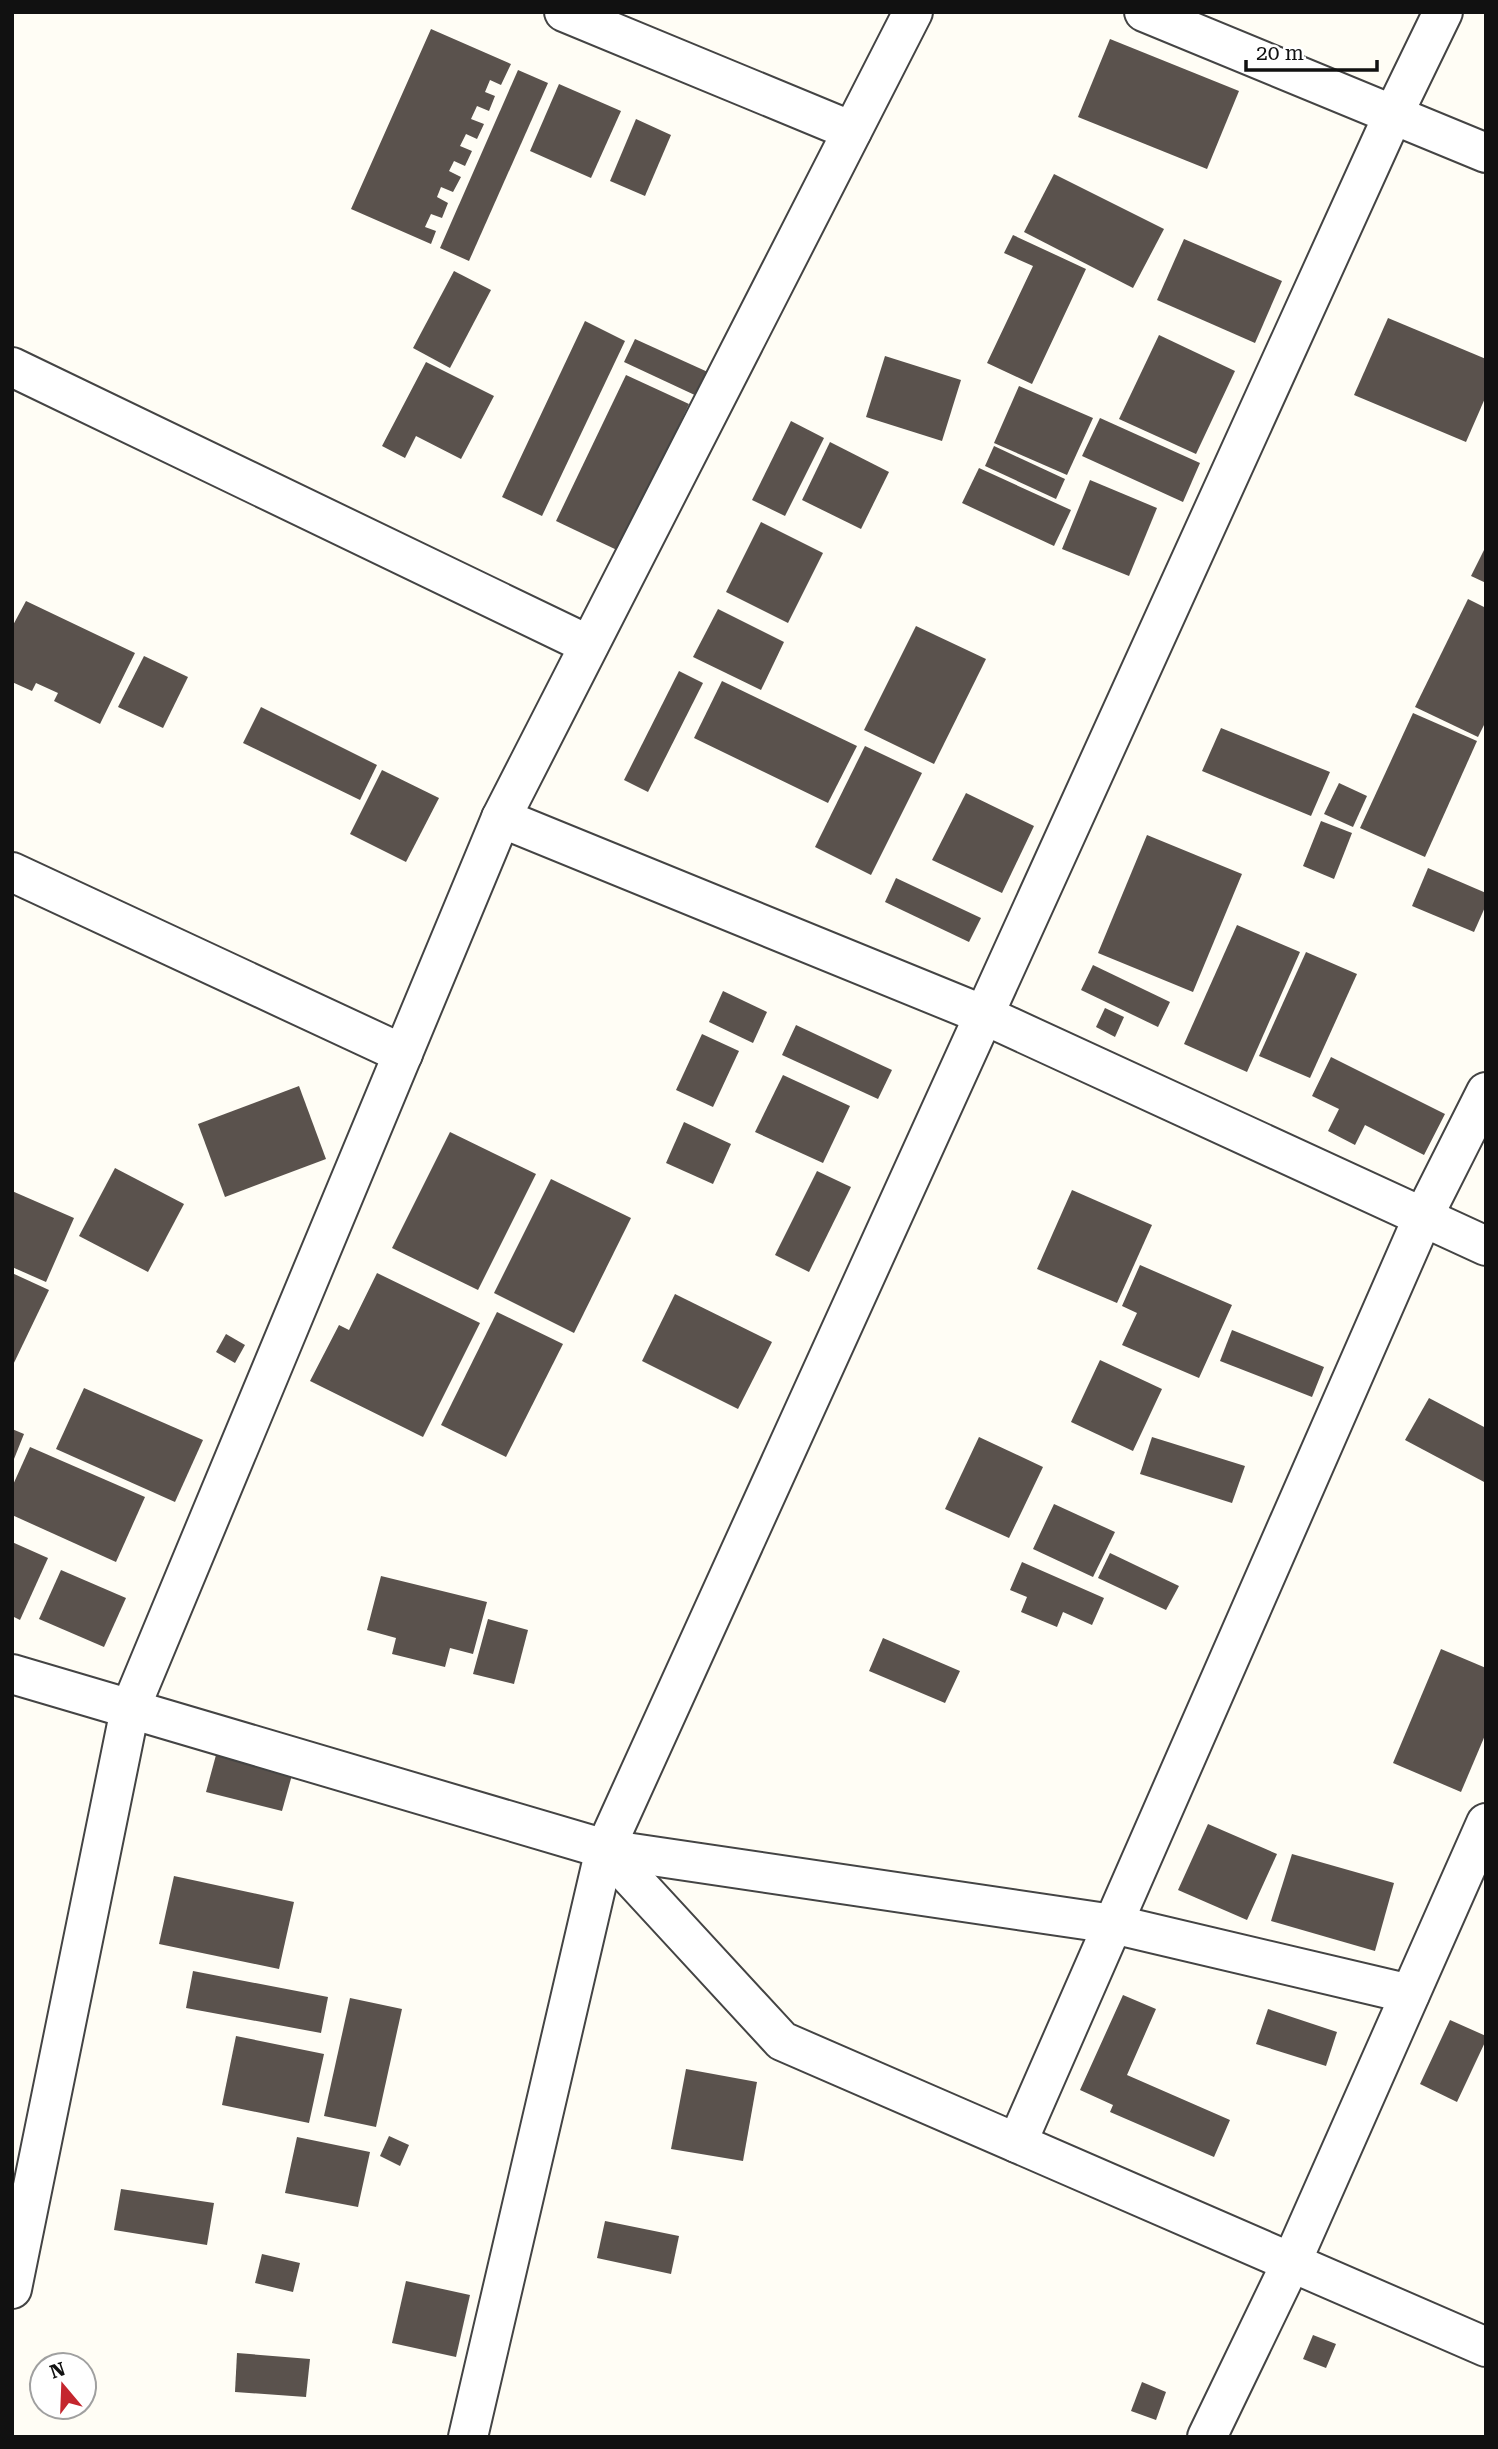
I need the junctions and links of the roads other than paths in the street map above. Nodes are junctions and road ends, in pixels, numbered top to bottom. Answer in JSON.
{"nodes":[{"id":1,"x":564,"y":12,"type":"edge"},
{"id":2,"x":913,"y":12,"type":"edge"},
{"id":3,"x":1144,"y":12,"type":"edge"},
{"id":4,"x":1443,"y":12,"type":"edge"},
{"id":5,"x":1393,"y":115,"type":"junction"},
{"id":6,"x":852,"y":131,"type":"junction"},
{"id":7,"x":1486,"y":153,"type":"edge"},
{"id":8,"x":12,"y":367,"type":"edge"},
{"id":9,"x":589,"y":646,"type":"junction"},
{"id":10,"x":501,"y":818,"type":"junction"},
{"id":11,"x":12,"y":872,"type":"edge"},
{"id":12,"x":984,"y":1015,"type":"junction"},
{"id":13,"x":403,"y":1054,"type":"junction"},
{"id":14,"x":1486,"y":1092,"type":"edge"},
{"id":15,"x":1423,"y":1217,"type":"junction"},
{"id":16,"x":1486,"y":1246,"type":"edge"},
{"id":17,"x":12,"y":1674,"type":"edge"},
{"id":18,"x":130,"y":1709,"type":"junction"},
{"id":19,"x":1486,"y":1823,"type":"edge"},
{"id":20,"x":605,"y":1849,"type":"junction"},
{"id":21,"x":1113,"y":1924,"type":"junction"},
{"id":22,"x":1410,"y":1994,"type":"junction"},
{"id":23,"x":1017,"y":2143,"type":"junction"},
{"id":24,"x":1292,"y":2261,"type":"junction"},
{"id":25,"x":12,"y":2288,"type":"edge"},
{"id":26,"x":1486,"y":2347,"type":"edge"},
{"id":27,"x":468,"y":2437,"type":"edge"},
{"id":28,"x":1207,"y":2437,"type":"edge"}],
"edges":[{"from":1,"to":6,"type":"street"},
{"from":2,"to":6,"type":"street"},
{"from":3,"to":5,"type":"street"},
{"from":4,"to":5,"type":"street"},
{"from":5,"to":7,"type":"street"},
{"from":5,"to":12,"type":"street"},
{"from":6,"to":9,"type":"street"},
{"from":8,"to":9,"type":"street"},
{"from":9,"to":10,"type":"street"},
{"from":10,"to":12,"type":"street"},
{"from":10,"to":13,"type":"street"},
{"from":11,"to":13,"type":"street"},
{"from":12,"to":15,"type":"street"},
{"from":12,"to":20,"type":"street"},
{"from":13,"to":18,"type":"street"},
{"from":14,"to":15,"type":"street"},
{"from":15,"to":16,"type":"street"},
{"from":15,"to":21,"type":"street"},
{"from":17,"to":18,"type":"street"},
{"from":18,"to":20,"type":"street"},
{"from":18,"to":25,"type":"street"},
{"from":19,"to":22,"type":"street"},
{"from":20,"to":21,"type":"street"},
{"from":20,"to":23,"type":"street"},
{"from":20,"to":27,"type":"street"},
{"from":21,"to":22,"type":"street"},
{"from":21,"to":23,"type":"street"},
{"from":22,"to":24,"type":"street"},
{"from":23,"to":24,"type":"street"},
{"from":24,"to":26,"type":"street"},
{"from":24,"to":28,"type":"street"}]}
